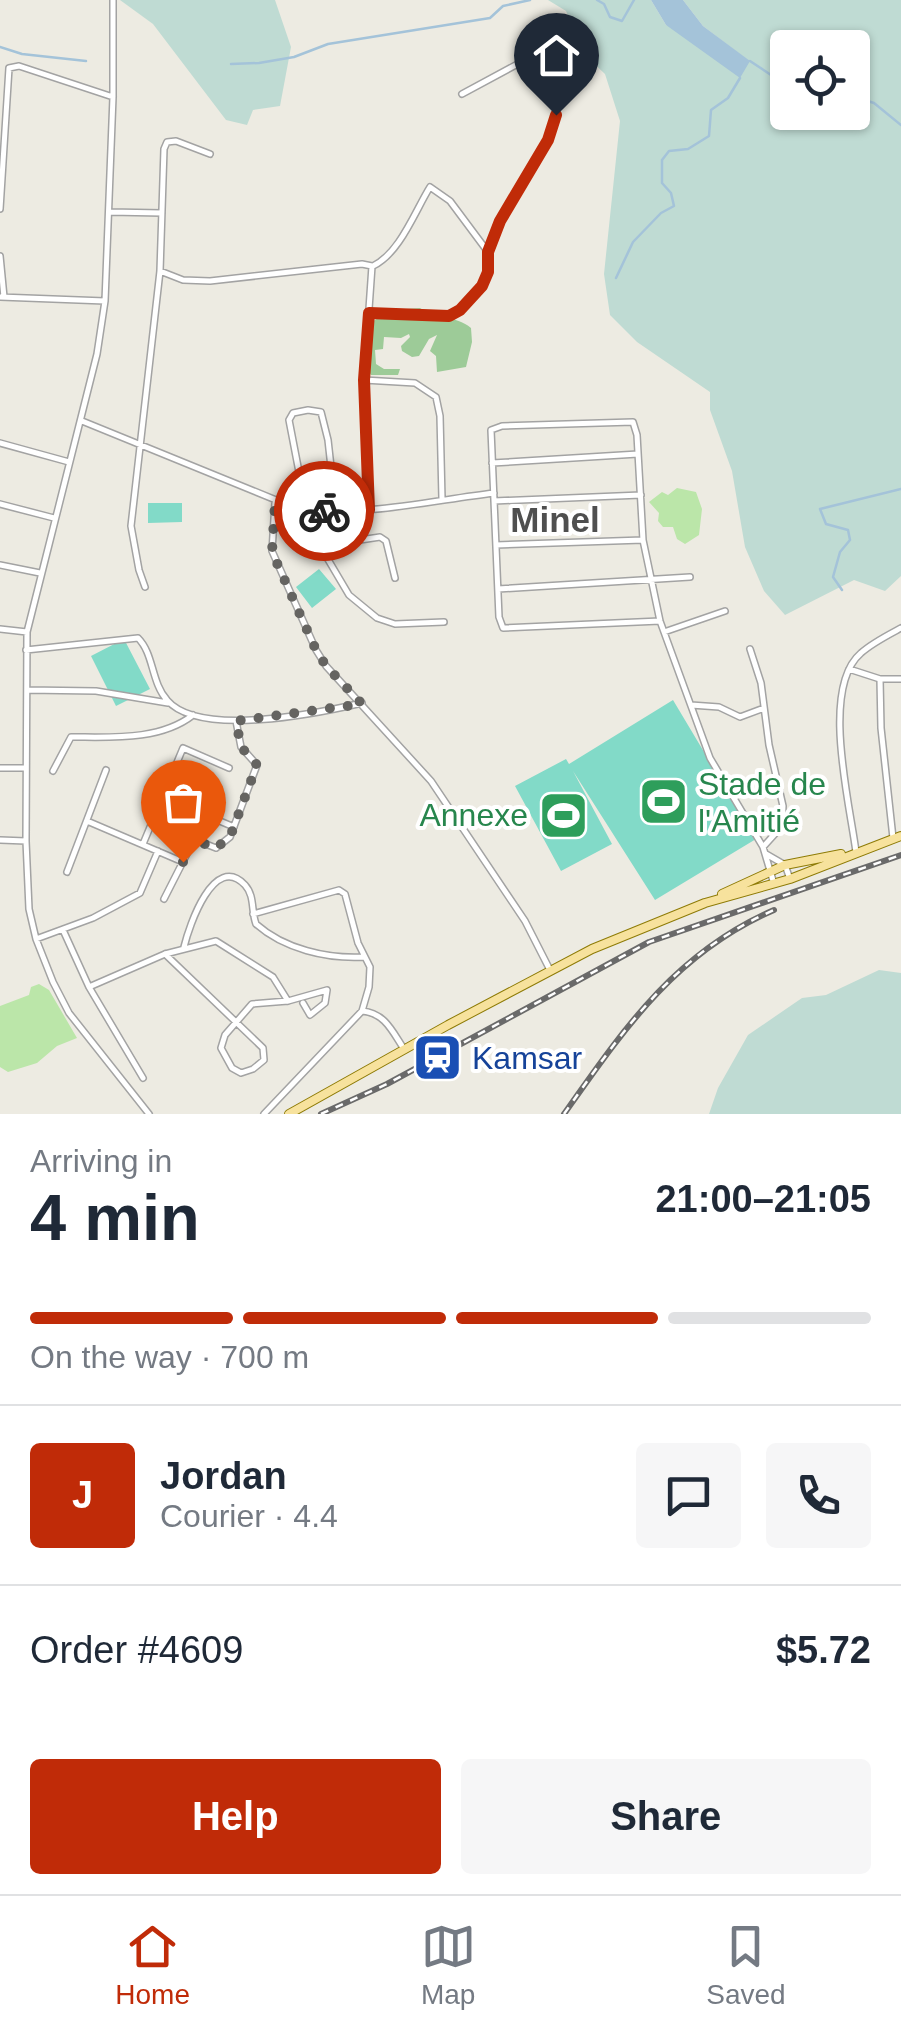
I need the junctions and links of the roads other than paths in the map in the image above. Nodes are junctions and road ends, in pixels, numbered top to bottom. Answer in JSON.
{"nodes":[{"id":1,"x":113,"y":0,"type":"edge"},
{"id":2,"x":564,"y":40,"type":"dead end"},
{"id":3,"x":532,"y":46,"type":"dead end"},
{"id":4,"x":534,"y":55,"type":"junction"},
{"id":5,"x":462,"y":94,"type":"dead end"},
{"id":6,"x":113,"y":97,"type":"junction"},
{"id":7,"x":210,"y":154,"type":"dead end"},
{"id":8,"x":0,"y":209,"type":"edge"},
{"id":9,"x":109,"y":212,"type":"junction"},
{"id":10,"x":162,"y":214,"type":"junction"},
{"id":11,"x":488,"y":252,"type":"junction"},
{"id":12,"x":0,"y":256,"type":"edge"},
{"id":13,"x":372,"y":266,"type":"junction"},
{"id":14,"x":160,"y":271,"type":"junction"},
{"id":15,"x":2,"y":297,"type":"edge"},
{"id":16,"x":105,"y":301,"type":"junction"},
{"id":17,"x":369,"y":313,"type":"junction"},
{"id":18,"x":364,"y":380,"type":"junction"},
{"id":19,"x":82,"y":421,"type":"junction"},
{"id":20,"x":0,"y":443,"type":"edge"},
{"id":21,"x":141,"y":444,"type":"junction"},
{"id":22,"x":638,"y":454,"type":"junction"},
{"id":23,"x":69,"y":462,"type":"junction"},
{"id":24,"x":492,"y":463,"type":"junction"},
{"id":25,"x":641,"y":496,"type":"junction"},
{"id":26,"x":494,"y":497,"type":"junction"},
{"id":27,"x":442,"y":499,"type":"junction"},
{"id":28,"x":275,"y":503,"type":"junction"},
{"id":29,"x":0,"y":504,"type":"edge"},
{"id":30,"x":306,"y":510,"type":"junction"},
{"id":31,"x":369,"y":510,"type":"junction"},
{"id":32,"x":336,"y":512,"type":"junction"},
{"id":33,"x":54,"y":518,"type":"junction"},
{"id":34,"x":643,"y":540,"type":"junction"},
{"id":35,"x":496,"y":545,"type":"junction"},
{"id":36,"x":320,"y":546,"type":"junction"},
{"id":37,"x":0,"y":565,"type":"edge"},
{"id":38,"x":40,"y":574,"type":"junction"},
{"id":39,"x":690,"y":577,"type":"dead end"},
{"id":40,"x":395,"y":578,"type":"dead end"},
{"id":41,"x":651,"y":580,"type":"junction"},
{"id":42,"x":146,"y":586,"type":"dead end"},
{"id":43,"x":498,"y":589,"type":"junction"},
{"id":44,"x":725,"y":611,"type":"dead end"},
{"id":45,"x":660,"y":621,"type":"junction"},
{"id":46,"x":444,"y":622,"type":"dead end"},
{"id":47,"x":901,"y":628,"type":"edge"},
{"id":48,"x":0,"y":629,"type":"edge"},
{"id":49,"x":27,"y":632,"type":"junction"},
{"id":50,"x":664,"y":632,"type":"junction"},
{"id":51,"x":750,"y":649,"type":"dead end"},
{"id":52,"x":26,"y":650,"type":"junction"},
{"id":53,"x":849,"y":669,"type":"junction"},
{"id":54,"x":880,"y":679,"type":"junction"},
{"id":55,"x":901,"y":679,"type":"edge"},
{"id":56,"x":26,"y":690,"type":"junction"},
{"id":57,"x":168,"y":703,"type":"junction"},
{"id":58,"x":362,"y":704,"type":"junction"},
{"id":59,"x":691,"y":705,"type":"junction"},
{"id":60,"x":764,"y":708,"type":"junction"},
{"id":61,"x":193,"y":715,"type":"junction"},
{"id":62,"x":236,"y":721,"type":"junction"},
{"id":63,"x":0,"y":768,"type":"edge"},
{"id":64,"x":26,"y":768,"type":"junction"},
{"id":65,"x":230,"y":768,"type":"dead end"},
{"id":66,"x":106,"y":770,"type":"dead end"},
{"id":67,"x":53,"y":771,"type":"dead end"},
{"id":68,"x":163,"y":797,"type":"junction"},
{"id":69,"x":87,"y":821,"type":"junction"},
{"id":70,"x":152,"y":823,"type":"junction"},
{"id":71,"x":234,"y":827,"type":"junction"},
{"id":72,"x":897,"y":837,"type":"edge"},
{"id":73,"x":0,"y":840,"type":"edge"},
{"id":74,"x":194,"y":840,"type":"junction"},
{"id":75,"x":26,"y":841,"type":"junction"},
{"id":76,"x":143,"y":844,"type":"junction"},
{"id":77,"x":158,"y":850,"type":"junction"},
{"id":78,"x":765,"y":851,"type":"junction"},
{"id":79,"x":856,"y":852,"type":"junction"},
{"id":80,"x":183,"y":862,"type":"junction"},
{"id":81,"x":785,"y":865,"type":"junction"},
{"id":82,"x":68,"y":872,"type":"dead end"},
{"id":83,"x":768,"y":872,"type":"junction"},
{"id":84,"x":790,"y":878,"type":"junction"},
{"id":85,"x":774,"y":884,"type":"junction"},
{"id":86,"x":164,"y":899,"type":"dead end"},
{"id":87,"x":705,"y":903,"type":"junction"},
{"id":88,"x":253,"y":914,"type":"junction"},
{"id":89,"x":63,"y":930,"type":"junction"},
{"id":90,"x":36,"y":940,"type":"junction"},
{"id":91,"x":184,"y":947,"type":"junction"},
{"id":92,"x":165,"y":954,"type":"junction"},
{"id":93,"x":364,"y":957,"type":"junction"},
{"id":94,"x":550,"y":970,"type":"junction"},
{"id":95,"x":90,"y":988,"type":"junction"},
{"id":96,"x":288,"y":1001,"type":"junction"},
{"id":97,"x":303,"y":1003,"type":"dead end"},
{"id":98,"x":362,"y":1011,"type":"junction"},
{"id":99,"x":235,"y":1021,"type":"junction"},
{"id":100,"x":404,"y":1050,"type":"junction"},
{"id":101,"x":143,"y":1078,"type":"dead end"},
{"id":102,"x":148,"y":1114,"type":"edge"},
{"id":103,"x":264,"y":1114,"type":"edge"},
{"id":104,"x":289,"y":1114,"type":"edge"}],
"edges":[{"from":1,"to":6,"type":"street"},
{"from":2,"to":4,"type":"street"},
{"from":3,"to":4,"type":"street"},
{"from":4,"to":5,"type":"street"},
{"from":4,"to":11,"type":"street"},
{"from":6,"to":8,"type":"street"},
{"from":6,"to":9,"type":"street"},
{"from":7,"to":10,"type":"street"},
{"from":9,"to":10,"type":"street"},
{"from":9,"to":16,"type":"street"},
{"from":10,"to":14,"type":"street"},
{"from":11,"to":13,"type":"street"},
{"from":11,"to":17,"type":"street"},
{"from":12,"to":15,"type":"street"},
{"from":13,"to":14,"type":"street"},
{"from":13,"to":17,"type":"street"},
{"from":14,"to":21,"type":"street"},
{"from":15,"to":16,"type":"street"},
{"from":16,"to":19,"type":"street"},
{"from":17,"to":18,"type":"street"},
{"from":18,"to":27,"type":"street"},
{"from":18,"to":31,"type":"street"},
{"from":19,"to":21,"type":"street"},
{"from":19,"to":23,"type":"street"},
{"from":20,"to":23,"type":"street"},
{"from":21,"to":28,"type":"street"},
{"from":21,"to":42,"type":"street"},
{"from":22,"to":24,"type":"street"},
{"from":22,"to":24,"type":"street"},
{"from":22,"to":25,"type":"street"},
{"from":23,"to":33,"type":"street"},
{"from":24,"to":26,"type":"street"},
{"from":25,"to":26,"type":"street"},
{"from":25,"to":34,"type":"street"},
{"from":26,"to":27,"type":"street"},
{"from":26,"to":35,"type":"street"},
{"from":27,"to":31,"type":"street"},
{"from":28,"to":30,"type":"street"},
{"from":28,"to":58,"type":"street"},
{"from":29,"to":33,"type":"street"},
{"from":30,"to":32,"type":"street"},
{"from":30,"to":32,"type":"street"},
{"from":30,"to":36,"type":"street"},
{"from":31,"to":32,"type":"street"},
{"from":33,"to":38,"type":"street"},
{"from":34,"to":35,"type":"street"},
{"from":34,"to":41,"type":"street"},
{"from":35,"to":43,"type":"street"},
{"from":36,"to":40,"type":"street"},
{"from":36,"to":46,"type":"street"},
{"from":37,"to":38,"type":"street"},
{"from":38,"to":49,"type":"street"},
{"from":39,"to":41,"type":"street"},
{"from":41,"to":43,"type":"street"},
{"from":41,"to":45,"type":"street"},
{"from":43,"to":45,"type":"street"},
{"from":44,"to":50,"type":"street"},
{"from":45,"to":50,"type":"street"},
{"from":47,"to":53,"type":"street"},
{"from":48,"to":49,"type":"street"},
{"from":49,"to":52,"type":"street"},
{"from":50,"to":59,"type":"street"},
{"from":51,"to":60,"type":"street"},
{"from":52,"to":56,"type":"street"},
{"from":52,"to":57,"type":"street"},
{"from":53,"to":54,"type":"street"},
{"from":53,"to":79,"type":"street"},
{"from":54,"to":55,"type":"street"},
{"from":54,"to":72,"type":"street"},
{"from":56,"to":57,"type":"street"},
{"from":56,"to":64,"type":"street"},
{"from":57,"to":61,"type":"street"},
{"from":58,"to":62,"type":"street"},
{"from":58,"to":94,"type":"street"},
{"from":59,"to":60,"type":"street"},
{"from":59,"to":78,"type":"street"},
{"from":60,"to":78,"type":"street"},
{"from":61,"to":62,"type":"street"},
{"from":61,"to":67,"type":"street"},
{"from":62,"to":71,"type":"street"},
{"from":63,"to":64,"type":"street"},
{"from":64,"to":75,"type":"street"},
{"from":65,"to":68,"type":"street"},
{"from":66,"to":69,"type":"street"},
{"from":68,"to":70,"type":"street"},
{"from":68,"to":71,"type":"street"},
{"from":69,"to":76,"type":"street"},
{"from":69,"to":82,"type":"street"},
{"from":70,"to":74,"type":"street"},
{"from":70,"to":76,"type":"street"},
{"from":71,"to":74,"type":"street"},
{"from":72,"to":79,"type":"main road"},
{"from":73,"to":75,"type":"street"},
{"from":74,"to":80,"type":"street"},
{"from":75,"to":90,"type":"street"},
{"from":76,"to":77,"type":"street"},
{"from":77,"to":80,"type":"street"},
{"from":77,"to":89,"type":"street"},
{"from":78,"to":81,"type":"street"},
{"from":78,"to":83,"type":"street"},
{"from":79,"to":81,"type":"main road"},
{"from":79,"to":84,"type":"main road"},
{"from":80,"to":86,"type":"street"},
{"from":81,"to":83,"type":"main road"},
{"from":81,"to":84,"type":"street"},
{"from":83,"to":85,"type":"street"},
{"from":83,"to":87,"type":"main road"},
{"from":84,"to":85,"type":"main road"},
{"from":85,"to":87,"type":"main road"},
{"from":87,"to":94,"type":"main road"},
{"from":88,"to":91,"type":"street"},
{"from":88,"to":93,"type":"street"},
{"from":88,"to":93,"type":"street"},
{"from":89,"to":90,"type":"street"},
{"from":89,"to":95,"type":"street"},
{"from":90,"to":102,"type":"street"},
{"from":91,"to":92,"type":"street"},
{"from":91,"to":96,"type":"street"},
{"from":92,"to":95,"type":"street"},
{"from":92,"to":99,"type":"street"},
{"from":93,"to":98,"type":"street"},
{"from":94,"to":100,"type":"main road"},
{"from":95,"to":101,"type":"street"},
{"from":96,"to":97,"type":"street"},
{"from":96,"to":99,"type":"street"},
{"from":98,"to":100,"type":"street"},
{"from":98,"to":103,"type":"street"},
{"from":99,"to":99,"type":"street"},
{"from":100,"to":104,"type":"main road"}]}
